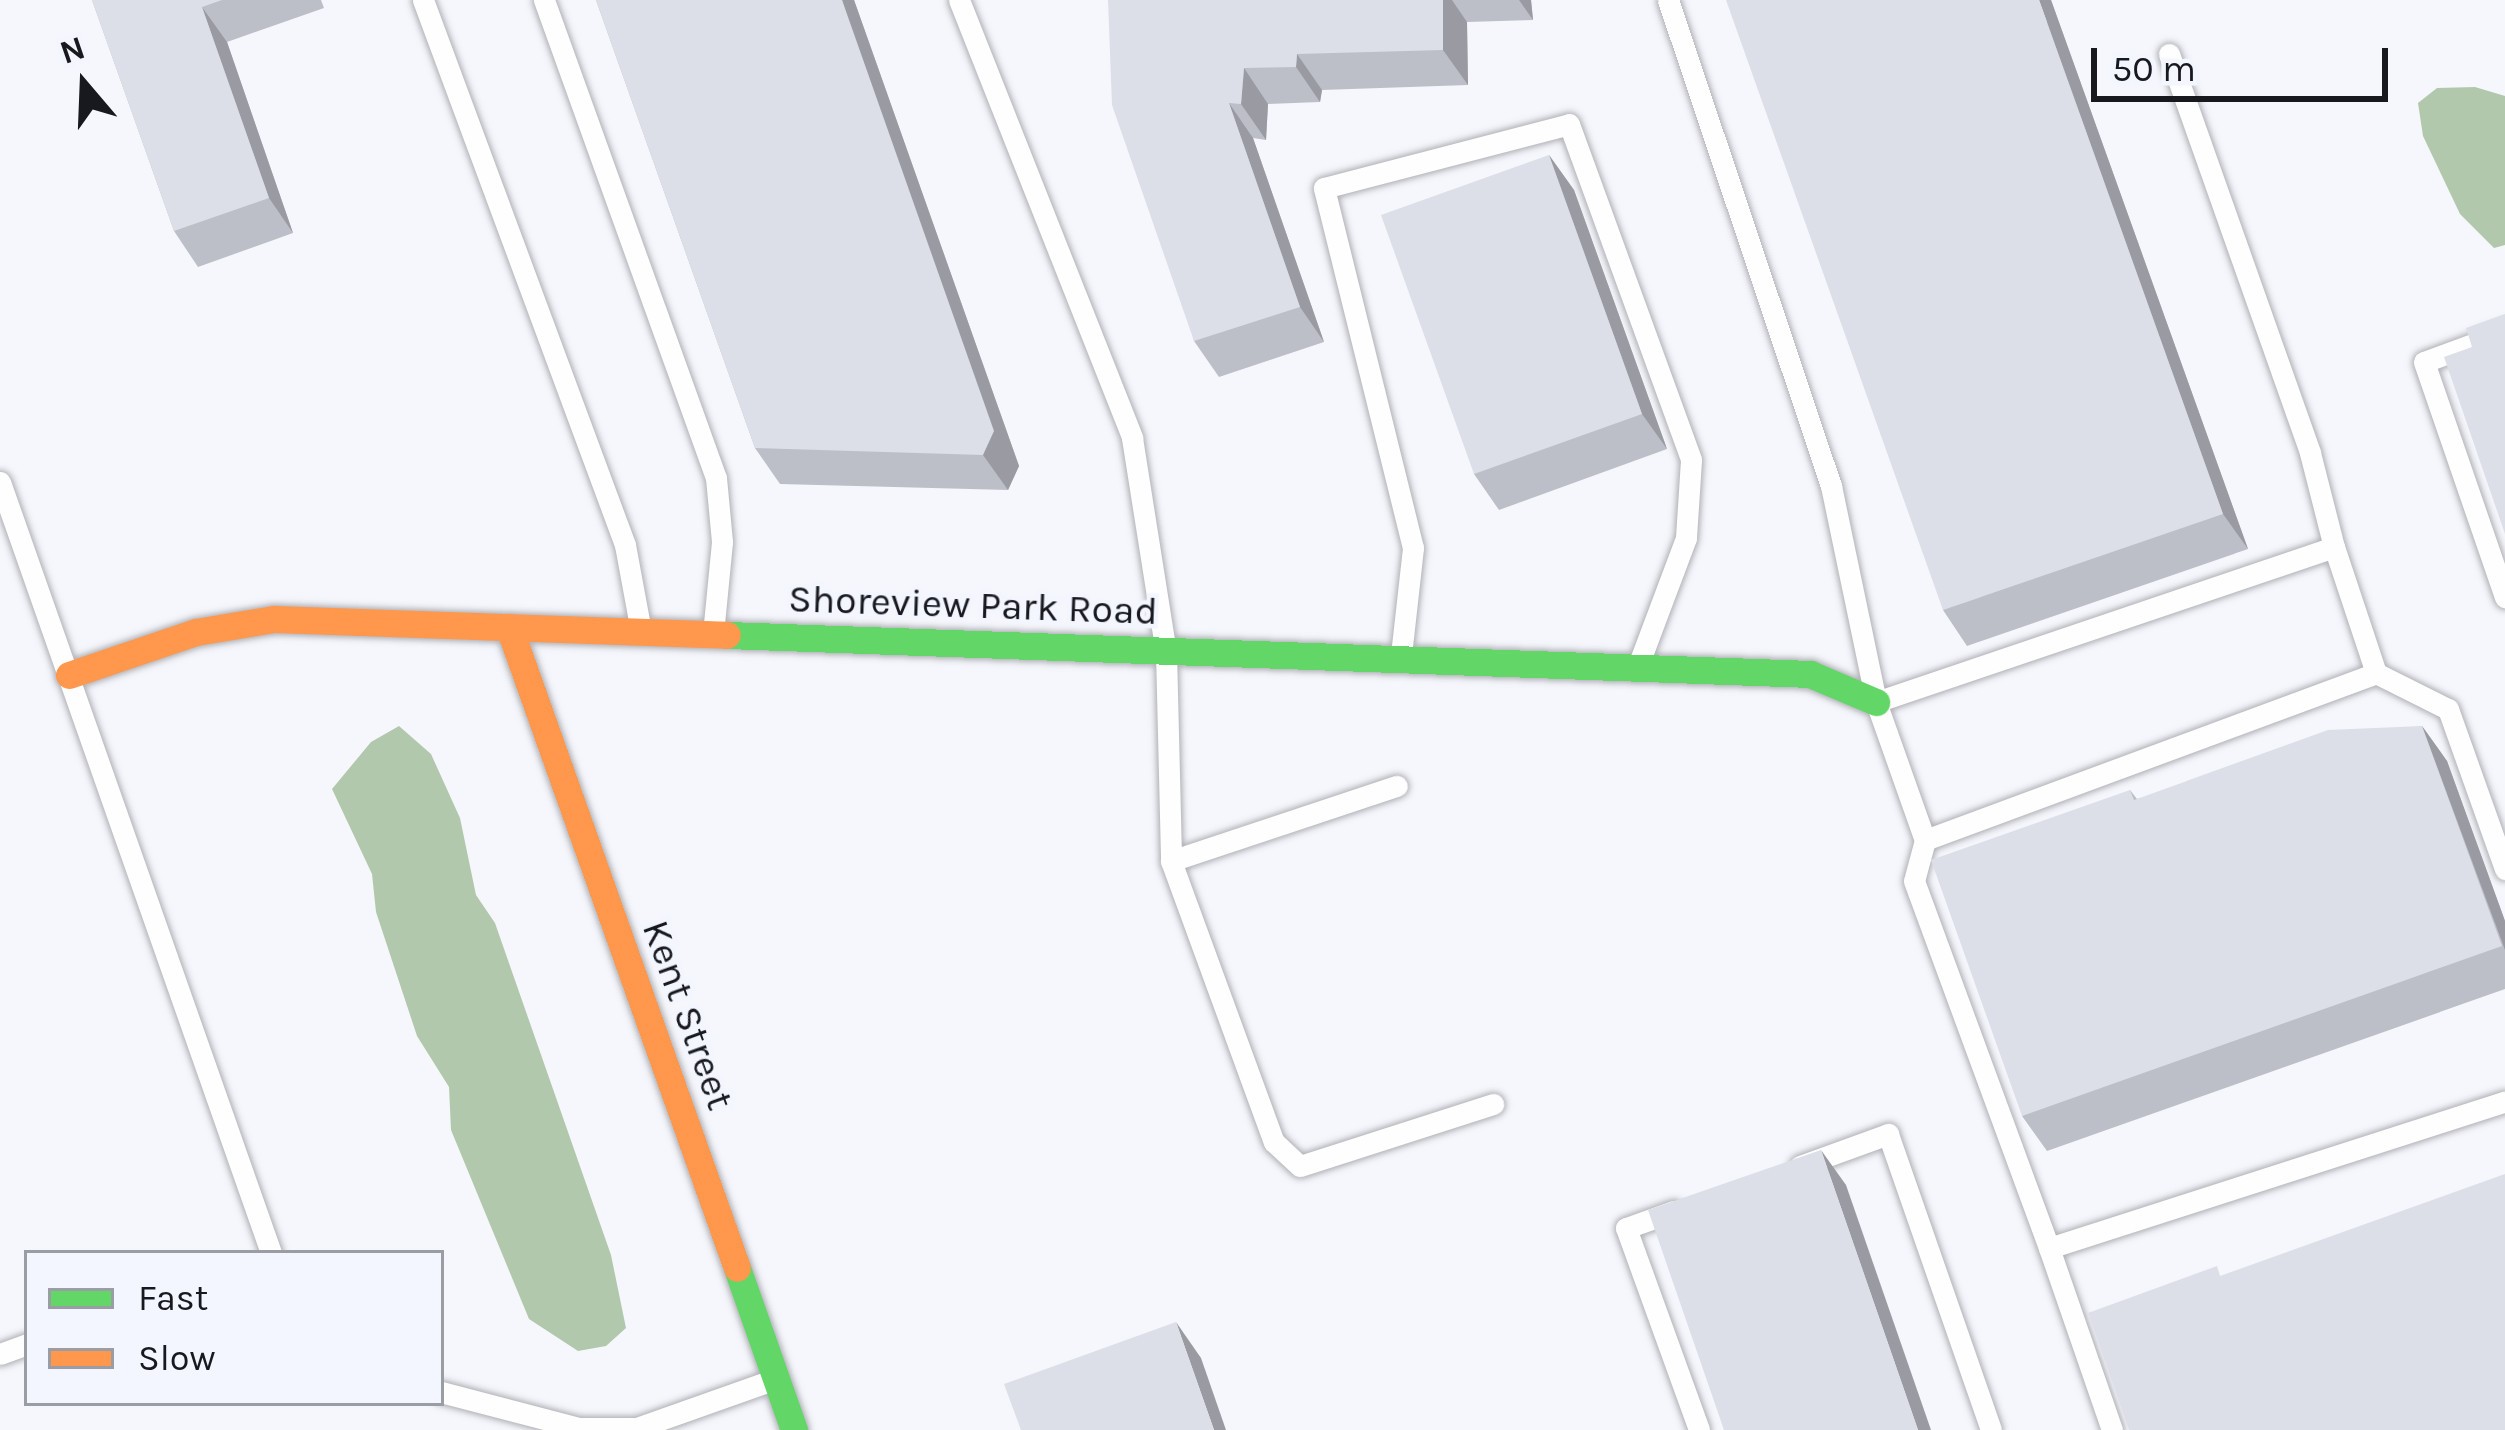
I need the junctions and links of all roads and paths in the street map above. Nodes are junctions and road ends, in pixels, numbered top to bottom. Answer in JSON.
{"nodes":[{"id":1,"x":423,"y":0,"type":"edge"},
{"id":2,"x":544,"y":0,"type":"edge"},
{"id":3,"x":959,"y":0,"type":"edge"},
{"id":4,"x":1668,"y":0,"type":"edge"},
{"id":5,"x":2169,"y":54,"type":"dead end"},
{"id":6,"x":2505,"y":332,"type":"edge"},
{"id":7,"x":0,"y":482,"type":"edge"},
{"id":8,"x":2334,"y":547,"type":"junction"},
{"id":9,"x":2505,"y":597,"type":"edge"},
{"id":10,"x":509,"y":627,"type":"junction"},
{"id":11,"x":641,"y":632,"type":"junction"},
{"id":12,"x":713,"y":634,"type":"junction"},
{"id":13,"x":1166,"y":652,"type":"junction"},
{"id":14,"x":1401,"y":661,"type":"junction"},
{"id":15,"x":1636,"y":670,"type":"junction"},
{"id":16,"x":2376,"y":673,"type":"junction"},
{"id":17,"x":69,"y":675,"type":"junction"},
{"id":18,"x":1876,"y":702,"type":"junction"},
{"id":19,"x":1397,"y":786,"type":"dead end"},
{"id":20,"x":1925,"y":840,"type":"junction"},
{"id":21,"x":1171,"y":861,"type":"junction"},
{"id":22,"x":2505,"y":869,"type":"edge"},
{"id":23,"x":2505,"y":1102,"type":"edge"},
{"id":24,"x":1493,"y":1104,"type":"dead end"},
{"id":25,"x":1778,"y":1174,"type":"edge"},
{"id":26,"x":1691,"y":1205,"type":"edge"},
{"id":27,"x":2048,"y":1248,"type":"junction"},
{"id":28,"x":270,"y":1250,"type":"edge"},
{"id":29,"x":776,"y":1378,"type":"junction"},
{"id":30,"x":444,"y":1393,"type":"edge"},
{"id":31,"x":794,"y":1430,"type":"edge"},
{"id":32,"x":1699,"y":1430,"type":"edge"},
{"id":33,"x":1991,"y":1430,"type":"edge"},
{"id":34,"x":2112,"y":1430,"type":"edge"}],
"edges":[{"from":1,"to":11,"type":"lane"},
{"from":2,"to":12,"type":"lane"},
{"from":3,"to":13,"type":"lane"},
{"from":4,"to":18,"type":"lane"},
{"from":5,"to":8,"type":"lane"},
{"from":6,"to":9,"type":"lane"},
{"from":7,"to":17,"type":"lane"},
{"from":8,"to":16,"type":"lane"},
{"from":8,"to":18,"type":"lane"},
{"from":10,"to":11,"type":"street","name":"Shoreview Park Road"},
{"from":10,"to":17,"type":"street","name":"Shoreview Park Road"},
{"from":10,"to":29,"type":"street","name":"Kent Street"},
{"from":11,"to":12,"type":"street","name":"Shoreview Park Road"},
{"from":12,"to":13,"type":"street","name":"Shoreview Park Road"},
{"from":13,"to":14,"type":"street","name":"Shoreview Park Road"},
{"from":13,"to":21,"type":"lane"},
{"from":14,"to":15,"type":"street","name":"Shoreview Park Road"},
{"from":14,"to":15,"type":"lane"},
{"from":15,"to":18,"type":"street","name":"Shoreview Park Road"},
{"from":16,"to":20,"type":"lane"},
{"from":16,"to":22,"type":"lane"},
{"from":17,"to":28,"type":"lane"},
{"from":18,"to":20,"type":"lane"},
{"from":19,"to":21,"type":"lane"},
{"from":20,"to":27,"type":"lane"},
{"from":21,"to":24,"type":"lane"},
{"from":23,"to":27,"type":"lane"},
{"from":25,"to":33,"type":"lane"},
{"from":26,"to":32,"type":"lane"},
{"from":27,"to":34,"type":"lane"},
{"from":29,"to":30,"type":"lane"},
{"from":29,"to":31,"type":"street","name":"Kent Street"}]}
